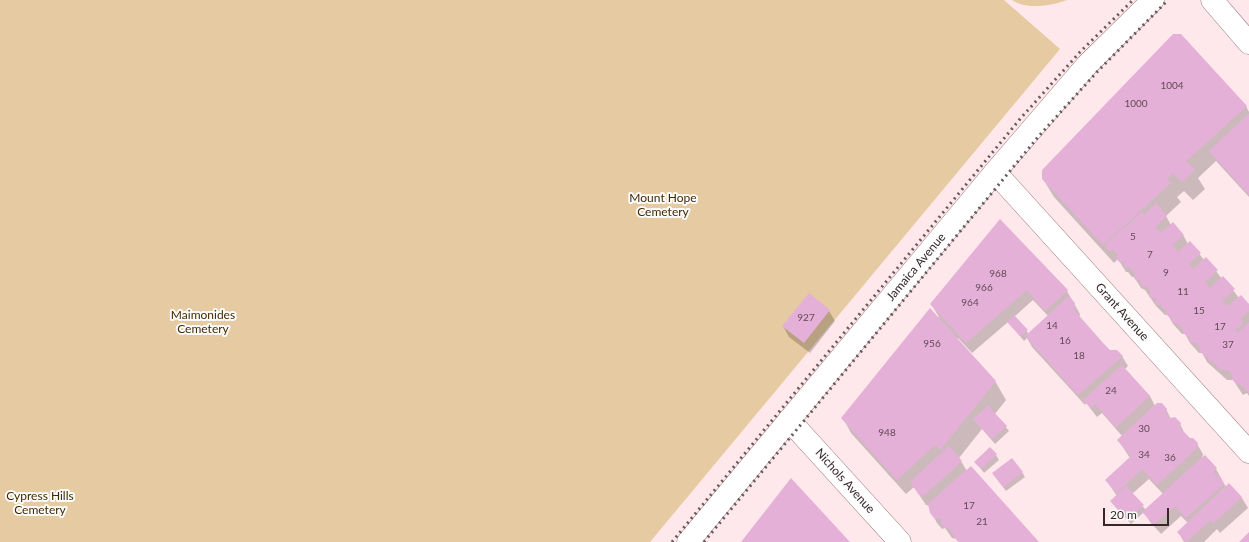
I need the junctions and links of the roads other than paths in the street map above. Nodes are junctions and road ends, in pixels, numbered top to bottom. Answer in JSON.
{"nodes":[{"id":1,"x":1153,"y":0,"type":"edge"},
{"id":2,"x":1216,"y":2,"type":"edge"},
{"id":3,"x":1249,"y":43,"type":"edge"},
{"id":4,"x":995,"y":172,"type":"junction"},
{"id":5,"x":789,"y":420,"type":"junction"},
{"id":6,"x":1249,"y":452,"type":"edge"},
{"id":7,"x":688,"y":542,"type":"edge"},
{"id":8,"x":900,"y":542,"type":"edge"}],
"edges":[{"from":1,"to":4,"type":"main road","name":"Jamaica Avenue"},
{"from":2,"to":3,"type":"main road"},
{"from":4,"to":5,"type":"main road","name":"Jamaica Avenue"},
{"from":4,"to":6,"type":"main road","name":"Grant Avenue"},
{"from":5,"to":7,"type":"main road","name":"Jamaica Avenue"},
{"from":5,"to":8,"type":"main road","name":"Nichols Avenue"}]}
